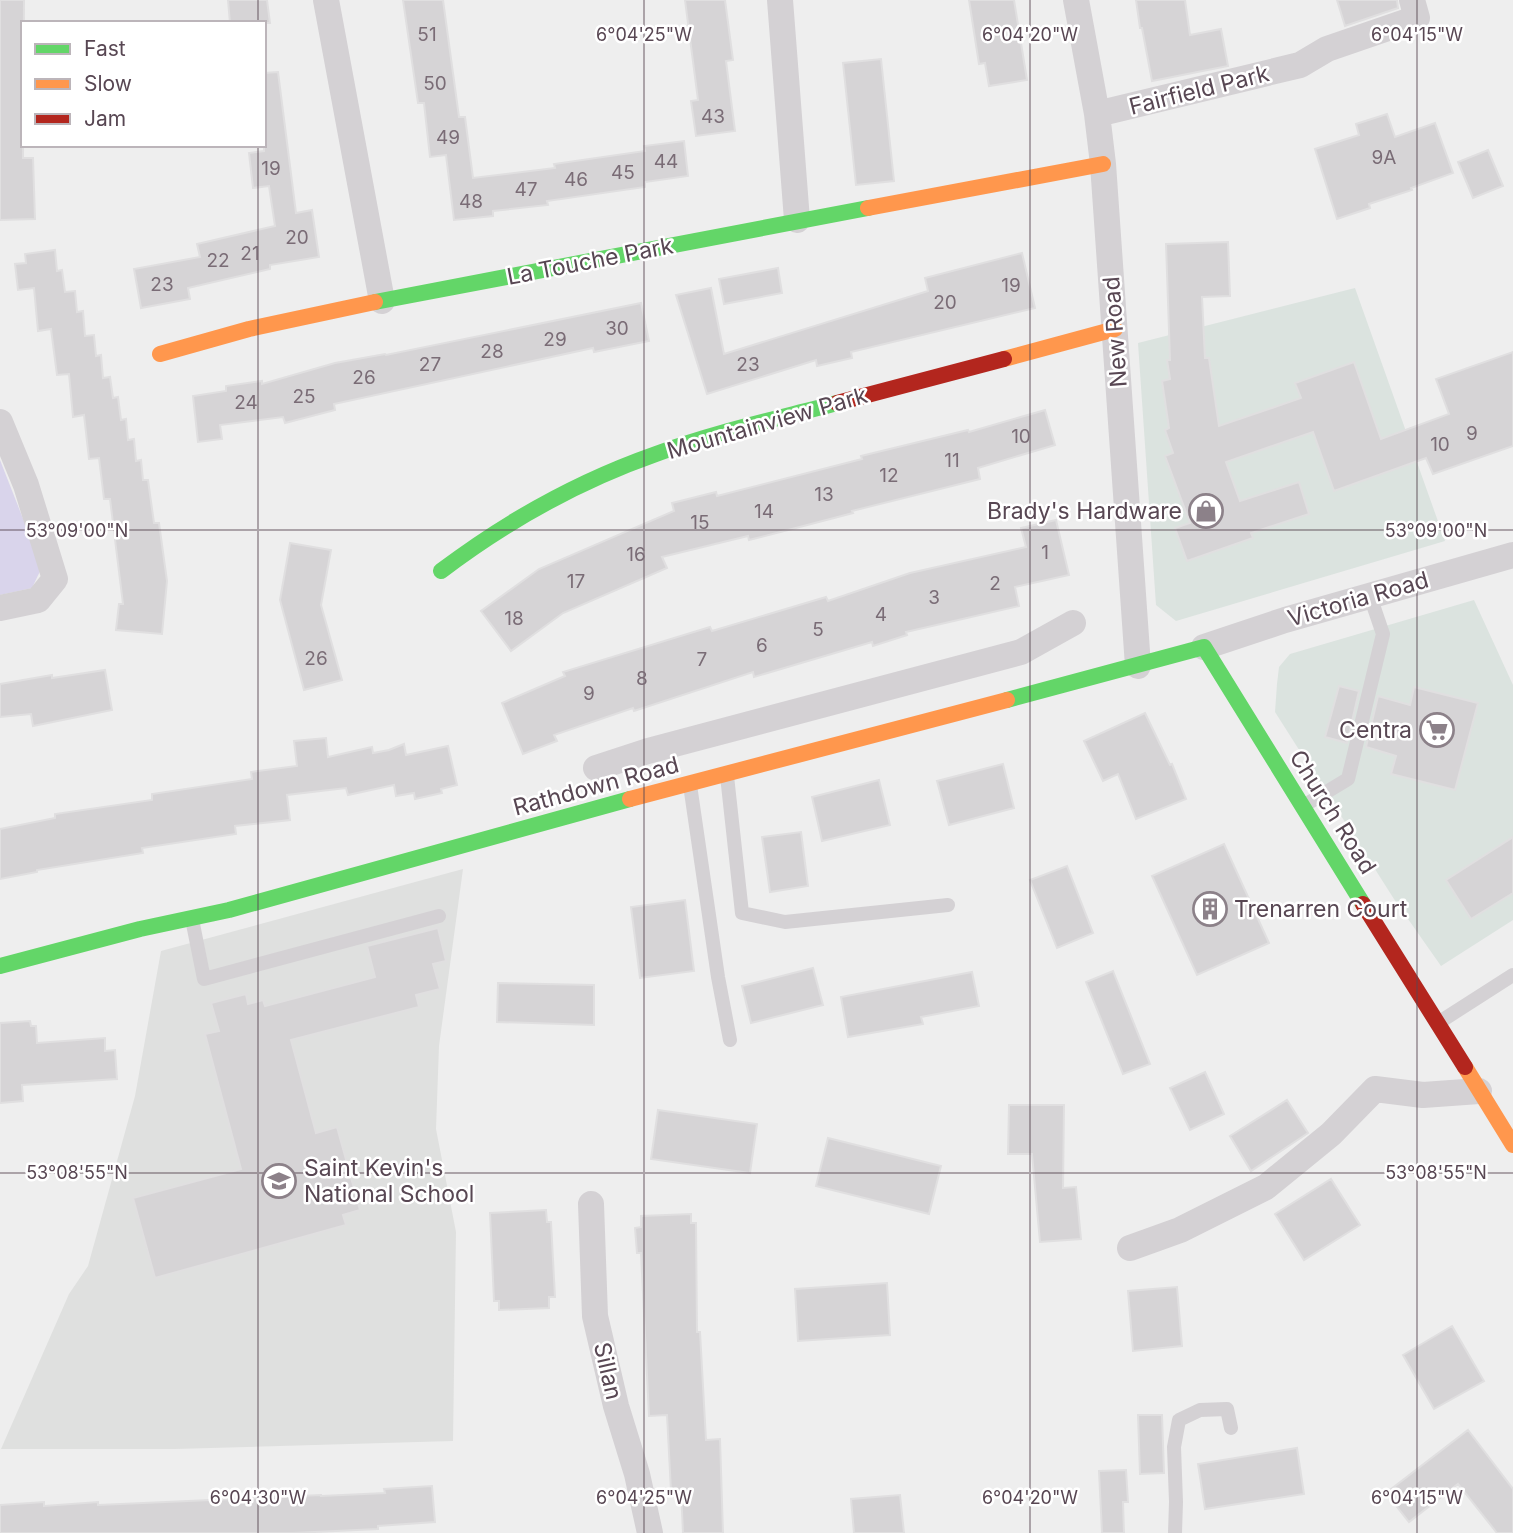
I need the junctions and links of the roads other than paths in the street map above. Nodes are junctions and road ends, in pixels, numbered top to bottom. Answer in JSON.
{"nodes":[{"id":1,"x":326,"y":0,"type":"edge"},
{"id":2,"x":780,"y":0,"type":"edge"},
{"id":3,"x":1076,"y":0,"type":"edge"},
{"id":4,"x":1412,"y":0,"type":"edge"},
{"id":5,"x":1097,"y":114,"type":"junction"},
{"id":6,"x":1103,"y":164,"type":"junction"},
{"id":7,"x":797,"y":220,"type":"junction"},
{"id":8,"x":382,"y":301,"type":"junction"},
{"id":9,"x":1115,"y":329,"type":"junction"},
{"id":10,"x":160,"y":354,"type":"dead end"},
{"id":11,"x":0,"y":422,"type":"edge"},
{"id":12,"x":1513,"y":555,"type":"edge"},
{"id":13,"x":442,"y":571,"type":"dead end"},
{"id":14,"x":1370,"y":596,"type":"junction"},
{"id":15,"x":0,"y":608,"type":"edge"},
{"id":16,"x":1073,"y":623,"type":"dead end"},
{"id":17,"x":1204,"y":646,"type":"junction"},
{"id":18,"x":1138,"y":666,"type":"junction"},
{"id":19,"x":648,"y":751,"type":"junction"},
{"id":20,"x":596,"y":768,"type":"dead end"},
{"id":21,"x":727,"y":774,"type":"junction"},
{"id":22,"x":690,"y":784,"type":"junction"},
{"id":23,"x":663,"y":790,"type":"junction"},
{"id":24,"x":1303,"y":807,"type":"junction"},
{"id":25,"x":948,"y":905,"type":"dead end"},
{"id":26,"x":439,"y":916,"type":"dead end"},
{"id":27,"x":191,"y":918,"type":"junction"},
{"id":28,"x":0,"y":966,"type":"edge"},
{"id":29,"x":1513,"y":975,"type":"edge"},
{"id":30,"x":1437,"y":1024,"type":"junction"},
{"id":31,"x":730,"y":1040,"type":"dead end"},
{"id":32,"x":1479,"y":1091,"type":"junction"},
{"id":33,"x":1513,"y":1145,"type":"edge"},
{"id":34,"x":591,"y":1205,"type":"dead end"},
{"id":35,"x":1130,"y":1248,"type":"dead end"},
{"id":36,"x":1231,"y":1428,"type":"dead end"},
{"id":37,"x":650,"y":1533,"type":"edge"},
{"id":38,"x":1175,"y":1533,"type":"edge"}],
"edges":[{"from":1,"to":8,"type":"street"},
{"from":2,"to":7,"type":"street"},
{"from":3,"to":5,"type":"street","name":"New Road"},
{"from":4,"to":5,"type":"street","name":"Fairfield Park"},
{"from":5,"to":6,"type":"street","name":"New Road"},
{"from":6,"to":7,"type":"main road","name":"La Touche Park"},
{"from":6,"to":9,"type":"street","name":"New Road"},
{"from":7,"to":8,"type":"main road","name":"La Touche Park"},
{"from":8,"to":10,"type":"main road","name":"La Touche Park"},
{"from":9,"to":13,"type":"main road","name":"Mountainview Park"},
{"from":9,"to":18,"type":"street","name":"New Road"},
{"from":11,"to":15,"type":"street"},
{"from":12,"to":14,"type":"street","name":"Victoria Road"},
{"from":14,"to":17,"type":"street","name":"Victoria Road"},
{"from":14,"to":24,"type":"lane"},
{"from":16,"to":19,"type":"street"},
{"from":17,"to":18,"type":"main road","name":"Rathdown Road"},
{"from":17,"to":24,"type":"main road","name":"Church Road"},
{"from":18,"to":21,"type":"main road","name":"Rathdown Road"},
{"from":19,"to":20,"type":"street"},
{"from":19,"to":23,"type":"street"},
{"from":21,"to":22,"type":"main road","name":"Rathdown Road"},
{"from":21,"to":25,"type":"lane"},
{"from":22,"to":23,"type":"main road","name":"Rathdown Road"},
{"from":22,"to":31,"type":"lane"},
{"from":23,"to":27,"type":"main road","name":"Rathdown Road"},
{"from":24,"to":30,"type":"main road","name":"Church Road"},
{"from":26,"to":27,"type":"lane"},
{"from":27,"to":28,"type":"main road","name":"Rathdown Road"},
{"from":29,"to":30,"type":"lane"},
{"from":30,"to":32,"type":"main road","name":"Church Road"},
{"from":32,"to":33,"type":"main road","name":"Church Road"},
{"from":32,"to":35,"type":"street"},
{"from":34,"to":37,"type":"street","name":"Sillan"},
{"from":36,"to":38,"type":"lane"}]}
